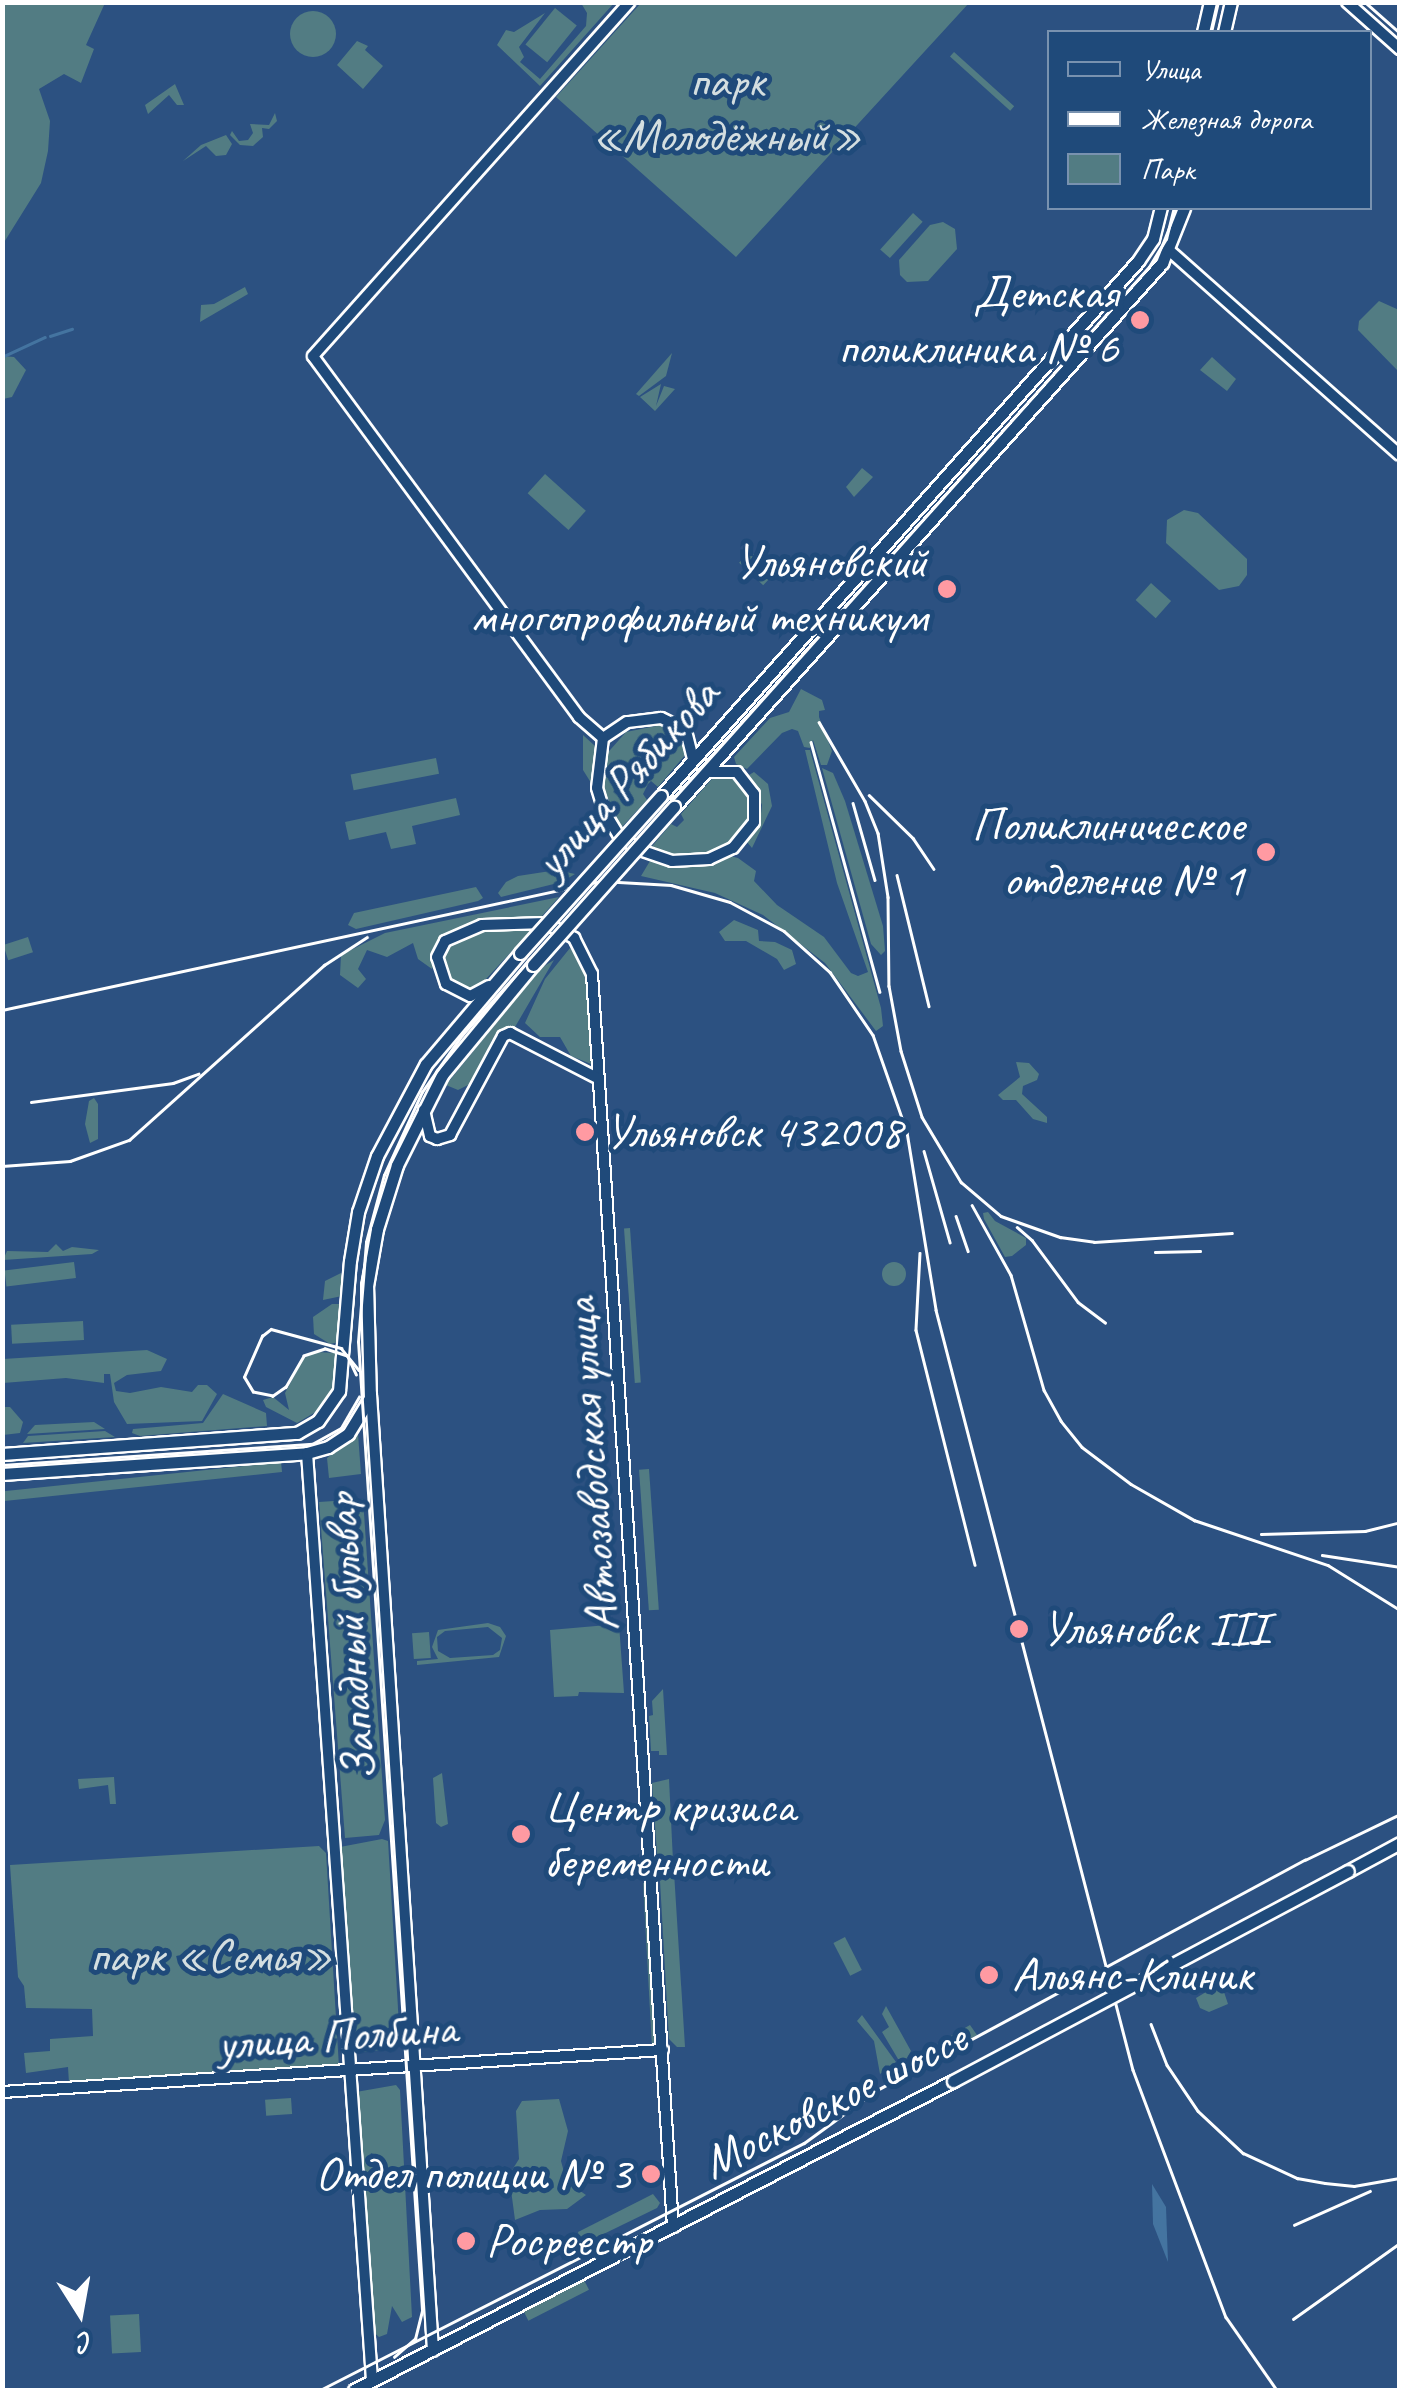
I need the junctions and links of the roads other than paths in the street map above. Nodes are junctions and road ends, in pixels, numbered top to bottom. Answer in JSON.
{"nodes":[{"id":1,"x":629,"y":2,"type":"edge"},
{"id":2,"x":1210,"y":2,"type":"edge"},
{"id":3,"x":1230,"y":2,"type":"edge"},
{"id":4,"x":1347,"y":2,"type":"edge"},
{"id":5,"x":1203,"y":30,"type":"edge"},
{"id":6,"x":1224,"y":30,"type":"edge"},
{"id":7,"x":1400,"y":50,"type":"edge"},
{"id":8,"x":1161,"y":210,"type":"edge"},
{"id":9,"x":1183,"y":210,"type":"edge"},
{"id":10,"x":1152,"y":238,"type":"junction"},
{"id":11,"x":1170,"y":250,"type":"junction"},
{"id":12,"x":1400,"y":455,"type":"edge"},
{"id":13,"x":956,"y":466,"type":"junction"},
{"id":14,"x":968,"y":478,"type":"junction"},
{"id":15,"x":603,"y":738,"type":"junction"},
{"id":16,"x":693,"y":760,"type":"junction"},
{"id":17,"x":706,"y":772,"type":"junction"},
{"id":18,"x":533,"y":964,"type":"joint"},
{"id":19,"x":490,"y":986,"type":"junction"},
{"id":20,"x":599,"y":1079,"type":"junction"},
{"id":21,"x":423,"y":1105,"type":"junction"},
{"id":22,"x":371,"y":1391,"type":"junction"},
{"id":23,"x":306,"y":1430,"type":"junction"},
{"id":24,"x":307,"y":1453,"type":"junction"},
{"id":25,"x":2,"y":1454,"type":"edge"},
{"id":26,"x":2,"y":1474,"type":"edge"},
{"id":27,"x":1400,"y":1843,"type":"edge"},
{"id":28,"x":663,"y":2050,"type":"junction"},
{"id":29,"x":418,"y":2067,"type":"junction"},
{"id":30,"x":348,"y":2072,"type":"junction"},
{"id":31,"x":2,"y":2092,"type":"edge"},
{"id":32,"x":673,"y":2227,"type":"junction"},
{"id":33,"x":433,"y":2351,"type":"junction"},
{"id":34,"x":372,"y":2382,"type":"junction"},
{"id":35,"x":354,"y":2390,"type":"edge"}],
"edges":[{"from":1,"to":15,"type":"street"},
{"from":2,"to":5,"type":"main road"},
{"from":3,"to":6,"type":"main road"},
{"from":4,"to":7,"type":"street"},
{"from":8,"to":10,"type":"main road","name":"улица Рябикова"},
{"from":9,"to":11,"type":"main road","name":"улица Рябикова"},
{"from":10,"to":11,"type":"main road"},
{"from":10,"to":13,"type":"main road","name":"улица Рябикова"},
{"from":11,"to":12,"type":"street"},
{"from":11,"to":14,"type":"main road","name":"улица Рябикова"},
{"from":13,"to":14,"type":"main road"},
{"from":13,"to":16,"type":"main road","name":"улица Рябикова"},
{"from":14,"to":17,"type":"main road","name":"улица Рябикова"},
{"from":15,"to":16,"type":"street"},
{"from":15,"to":17,"type":"street"},
{"from":16,"to":19,"type":"main road","name":"улица Рябикова","bridge":true},
{"from":17,"to":18,"type":"main road","name":"улица Рябикова","bridge":true},
{"from":18,"to":21,"type":"main road","name":"Западный бульвар"},
{"from":19,"to":20,"type":"street","name":"Автозаводская улица"},
{"from":19,"to":23,"type":"main road"},
{"from":20,"to":21,"type":"street"},
{"from":20,"to":28,"type":"street","name":"Автозаводская улица"},
{"from":21,"to":22,"type":"main road","name":"Западный бульвар"},
{"from":22,"to":24,"type":"main road"},
{"from":22,"to":29,"type":"street","name":"Западный бульвар"},
{"from":23,"to":24,"type":"main road","name":"Западный бульвар"},
{"from":23,"to":25,"type":"main road"},
{"from":24,"to":26,"type":"main road"},
{"from":24,"to":30,"type":"street","name":"Западный бульвар"},
{"from":27,"to":32,"type":"main road","name":"Московское шоссе","bridge":true},
{"from":28,"to":29,"type":"street","name":"улица Полбина"},
{"from":28,"to":32,"type":"street","name":"Автозаводская улица"},
{"from":29,"to":30,"type":"street","name":"улица Полбина"},
{"from":29,"to":33,"type":"street","name":"Западный бульвар"},
{"from":30,"to":31,"type":"street","name":"улица Полбина"},
{"from":30,"to":34,"type":"street","name":"Западный бульвар"},
{"from":32,"to":33,"type":"main road","name":"Московское шоссе"},
{"from":33,"to":34,"type":"main road","name":"Московское шоссе"},
{"from":34,"to":35,"type":"main road","name":"Московское шоссе"}]}
